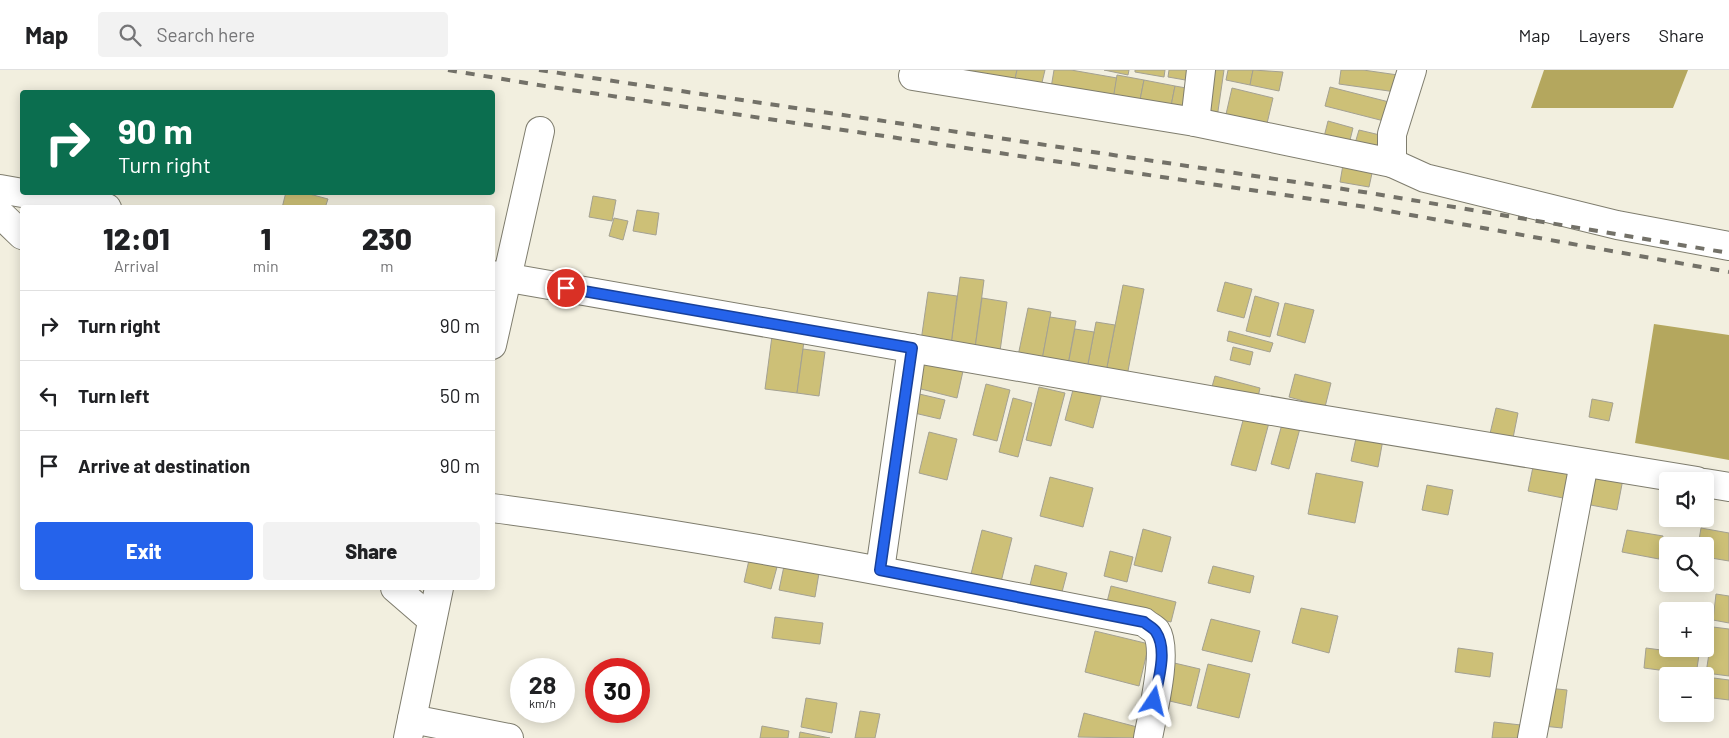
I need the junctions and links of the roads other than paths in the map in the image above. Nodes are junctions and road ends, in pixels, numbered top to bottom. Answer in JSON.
{"nodes":[{"id":1,"x":1201,"y":70,"type":"edge"},
{"id":2,"x":1412,"y":70,"type":"edge"},
{"id":3,"x":913,"y":76,"type":"dead end"},
{"id":4,"x":1195,"y":122,"type":"junction"},
{"id":5,"x":540,"y":131,"type":"dead end"},
{"id":6,"x":1392,"y":163,"type":"junction"},
{"id":7,"x":0,"y":189,"type":"edge"},
{"id":8,"x":20,"y":193,"type":"edge"},
{"id":9,"x":34,"y":195,"type":"edge"},
{"id":10,"x":91,"y":205,"type":"edge"},
{"id":11,"x":0,"y":214,"type":"edge"},
{"id":12,"x":20,"y":233,"type":"edge"},
{"id":13,"x":1729,"y":246,"type":"edge"},
{"id":14,"x":500,"y":277,"type":"edge"},
{"id":15,"x":495,"y":320,"type":"edge"},
{"id":16,"x":912,"y":348,"type":"junction"},
{"id":17,"x":1584,"y":463,"type":"junction"},
{"id":18,"x":1659,"y":475,"type":"edge"},
{"id":19,"x":1714,"y":484,"type":"edge"},
{"id":20,"x":1729,"y":487,"type":"edge"},
{"id":21,"x":495,"y":508,"type":"edge"},
{"id":22,"x":880,"y":570,"type":"junction"},
{"id":23,"x":397,"y":590,"type":"edge"},
{"id":24,"x":439,"y":590,"type":"edge"},
{"id":25,"x":432,"y":620,"type":"junction"},
{"id":26,"x":410,"y":728,"type":"edge"},
{"id":27,"x":509,"y":738,"type":"edge"},
{"id":28,"x":1148,"y":738,"type":"edge"},
{"id":29,"x":1532,"y":738,"type":"edge"}],
"edges":[{"from":1,"to":4,"type":"street"},
{"from":2,"to":6,"type":"street"},
{"from":3,"to":4,"type":"street"},
{"from":4,"to":6,"type":"street"},
{"from":5,"to":14,"type":"street"},
{"from":6,"to":13,"type":"street"},
{"from":7,"to":8,"type":"street"},
{"from":9,"to":10,"type":"street"},
{"from":11,"to":12,"type":"street"},
{"from":14,"to":15,"type":"street"},
{"from":14,"to":16,"type":"street"},
{"from":16,"to":17,"type":"street"},
{"from":16,"to":22,"type":"street"},
{"from":17,"to":18,"type":"street"},
{"from":17,"to":29,"type":"street"},
{"from":19,"to":20,"type":"street"},
{"from":21,"to":22,"type":"street"},
{"from":22,"to":28,"type":"street"},
{"from":23,"to":25,"type":"street"},
{"from":24,"to":25,"type":"street"},
{"from":25,"to":26,"type":"street"},
{"from":26,"to":27,"type":"street"}]}
